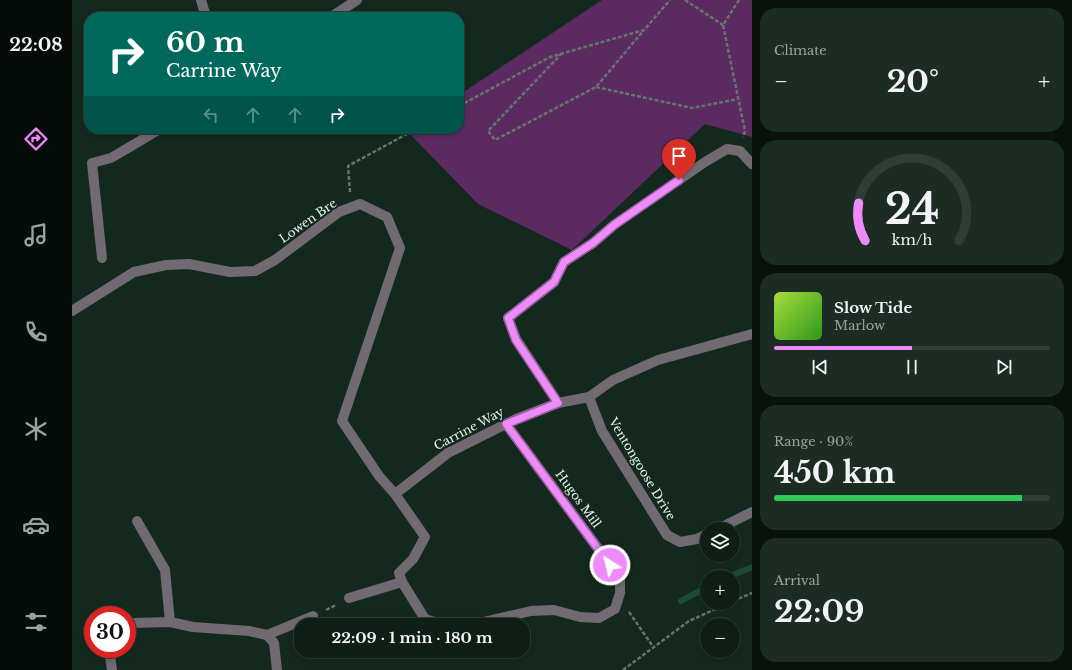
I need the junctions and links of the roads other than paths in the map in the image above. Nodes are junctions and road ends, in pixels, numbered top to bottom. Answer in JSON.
{"nodes":[{"id":1,"x":201,"y":0,"type":"edge"},
{"id":2,"x":357,"y":0,"type":"edge"},
{"id":3,"x":205,"y":12,"type":"edge"},
{"id":4,"x":339,"y":12,"type":"edge"},
{"id":5,"x":152,"y":134,"type":"edge"},
{"id":6,"x":752,"y":164,"type":"edge"},
{"id":7,"x":102,"y":258,"type":"dead end"},
{"id":8,"x":72,"y":310,"type":"edge"},
{"id":9,"x":752,"y":334,"type":"edge"},
{"id":10,"x":589,"y":397,"type":"junction"},
{"id":11,"x":558,"y":403,"type":"junction"},
{"id":12,"x":506,"y":424,"type":"junction"},
{"id":13,"x":396,"y":494,"type":"junction"},
{"id":14,"x":752,"y":512,"type":"edge"},
{"id":15,"x":137,"y":521,"type":"dead end"},
{"id":16,"x":732,"y":522,"type":"edge"},
{"id":17,"x":700,"y":538,"type":"edge"},
{"id":18,"x":402,"y":582,"type":"junction"},
{"id":19,"x":349,"y":598,"type":"road end"},
{"id":20,"x":313,"y":616,"type":"road end"},
{"id":21,"x":424,"y":618,"type":"edge"},
{"id":22,"x":500,"y":618,"type":"edge"},
{"id":23,"x":170,"y":622,"type":"junction"},
{"id":24,"x":136,"y":623,"type":"edge"},
{"id":25,"x":267,"y":635,"type":"junction"},
{"id":26,"x":110,"y":658,"type":"edge"},
{"id":27,"x":112,"y":670,"type":"edge"},
{"id":28,"x":277,"y":670,"type":"edge"}],
"edges":[{"from":1,"to":3,"type":"street"},
{"from":2,"to":4,"type":"street"},
{"from":5,"to":7,"type":"street"},
{"from":6,"to":11,"type":"street"},
{"from":8,"to":13,"type":"street","name":"Lowen Bre"},
{"from":9,"to":10,"type":"street","name":"Carrine Way"},
{"from":10,"to":11,"type":"street","name":"Carrine Way"},
{"from":10,"to":17,"type":"street","name":"Ventongoose Drive"},
{"from":11,"to":12,"type":"street","name":"Carrine Way"},
{"from":12,"to":13,"type":"street","name":"Carrine Way"},
{"from":12,"to":22,"type":"street","name":"Hugos Mill"},
{"from":13,"to":18,"type":"street"},
{"from":14,"to":16,"type":"street"},
{"from":15,"to":23,"type":"street"},
{"from":18,"to":19,"type":"street"},
{"from":18,"to":21,"type":"street"},
{"from":20,"to":25,"type":"street"},
{"from":23,"to":24,"type":"street"},
{"from":23,"to":25,"type":"street"},
{"from":25,"to":28,"type":"street"},
{"from":26,"to":27,"type":"street"}]}
